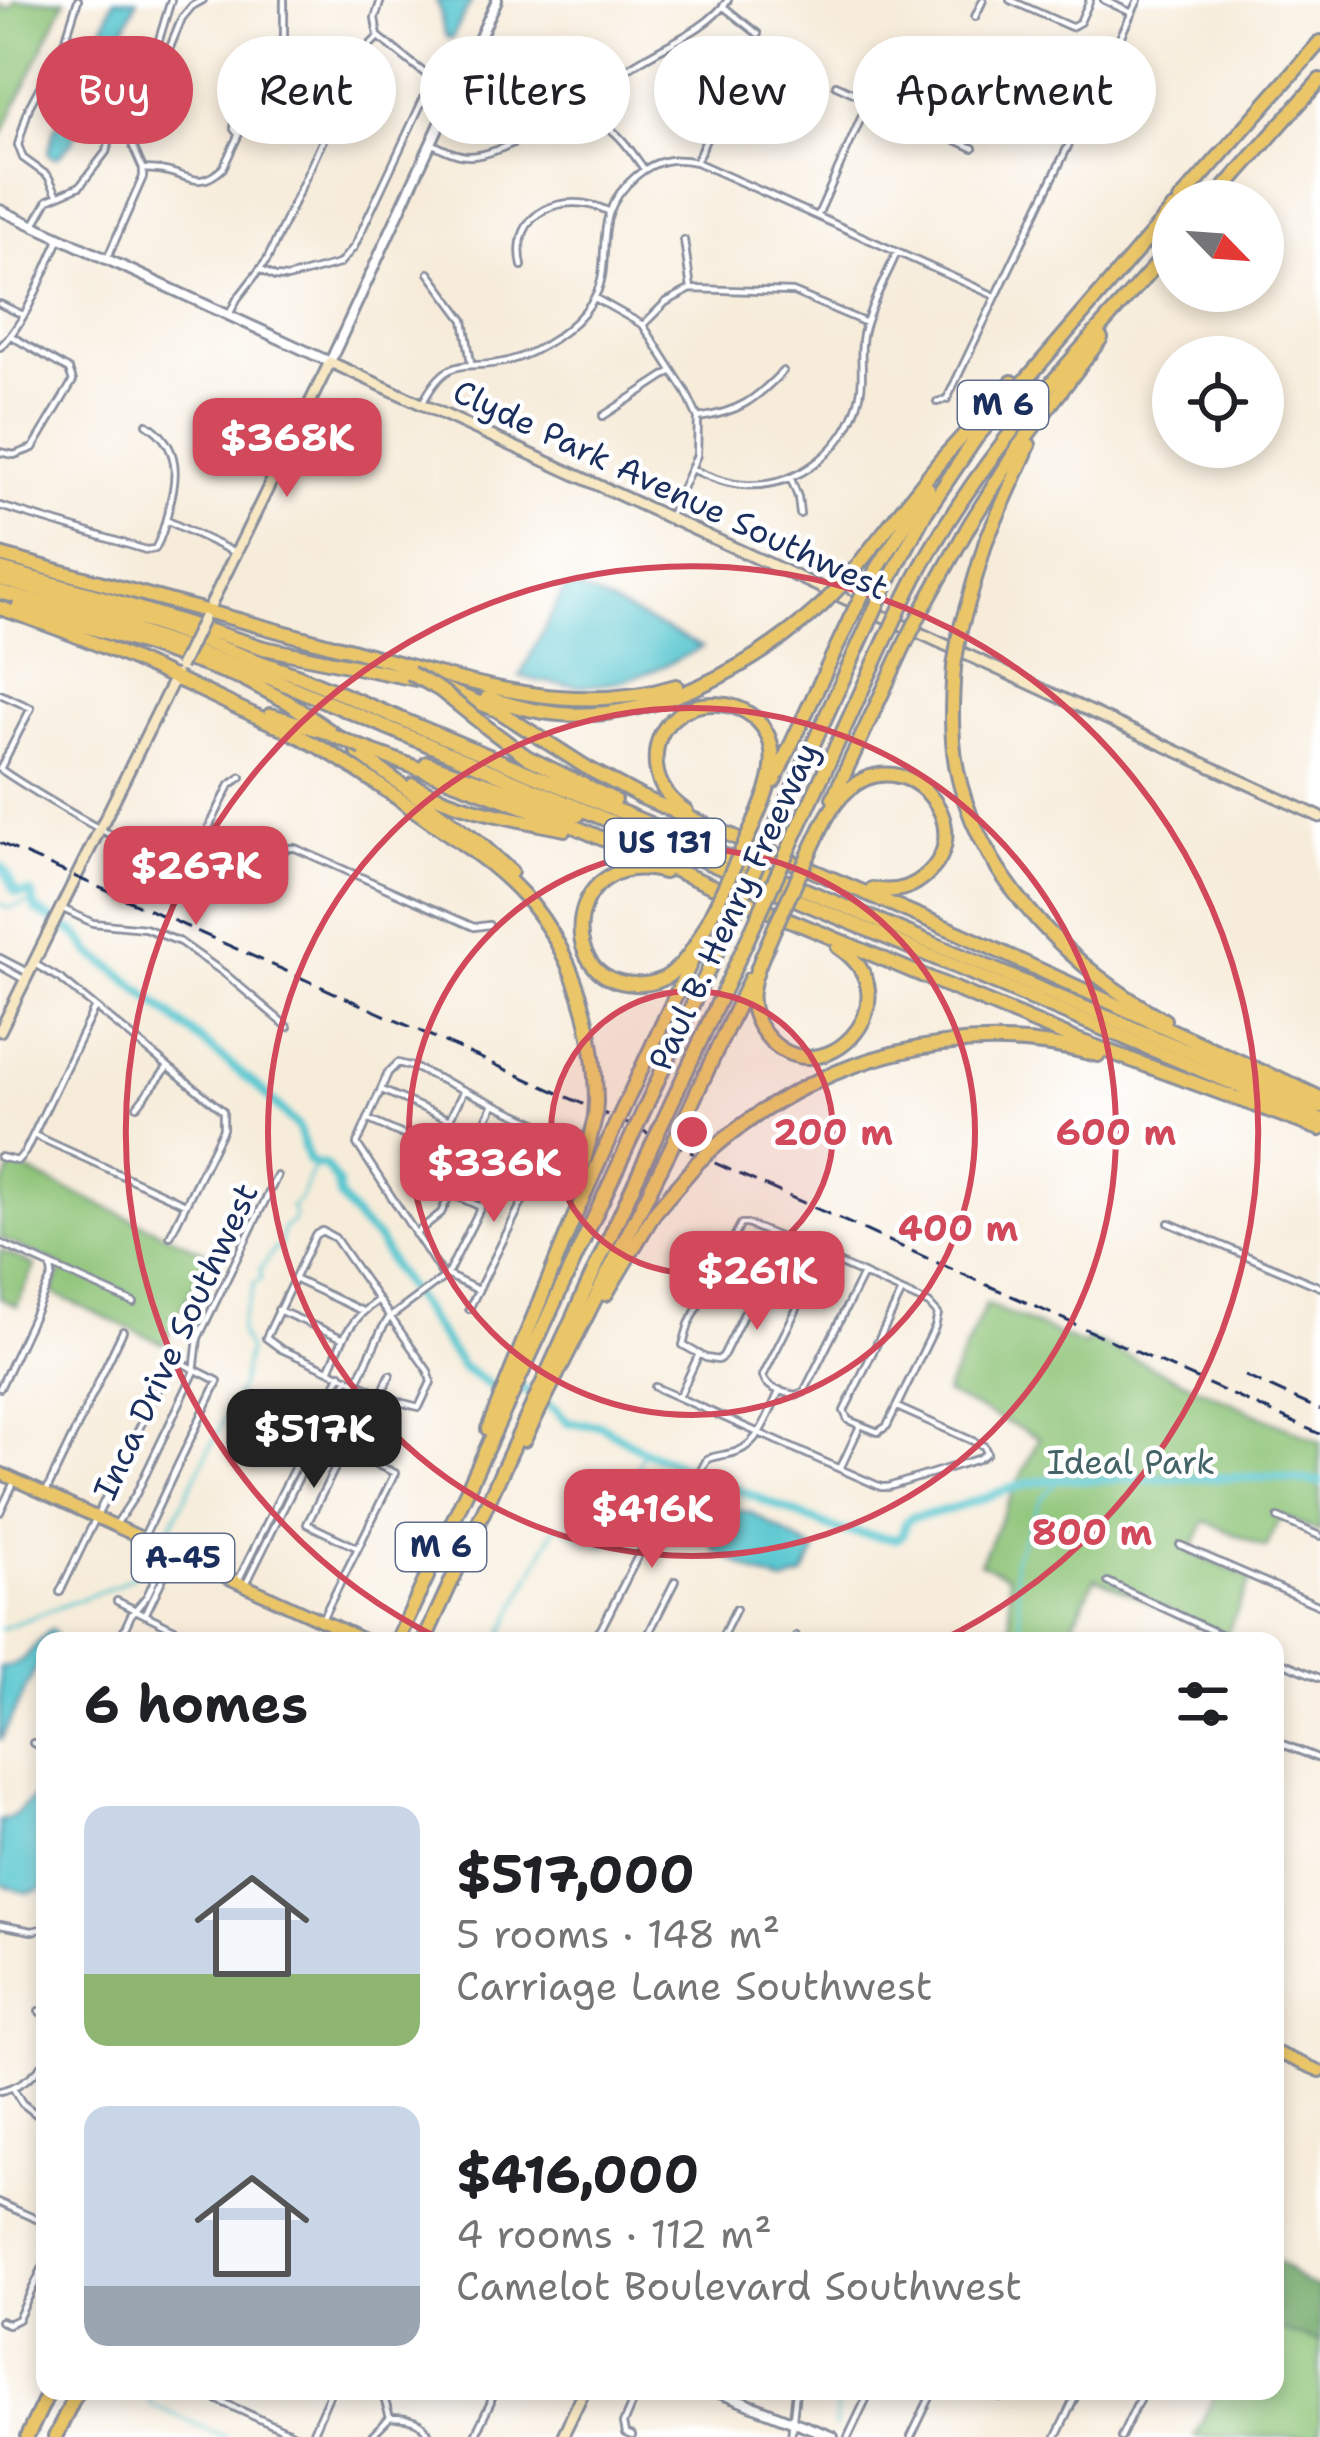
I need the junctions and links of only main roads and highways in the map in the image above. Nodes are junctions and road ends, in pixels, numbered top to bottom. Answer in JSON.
{"nodes":[{"id":1,"x":1320,"y":42,"type":"edge"},
{"id":2,"x":1320,"y":80,"type":"edge"},
{"id":3,"x":1198,"y":180,"type":"edge"},
{"id":4,"x":1232,"y":180,"type":"edge"},
{"id":5,"x":1151,"y":234,"type":"joint"},
{"id":6,"x":1152,"y":272,"type":"edge"},
{"id":7,"x":1152,"y":275,"type":"edge"},
{"id":8,"x":1078,"y":368,"type":"junction"},
{"id":9,"x":986,"y":410,"type":"junction"},
{"id":10,"x":0,"y":555,"type":"edge"},
{"id":11,"x":0,"y":569,"type":"edge"},
{"id":12,"x":0,"y":579,"type":"edge"},
{"id":13,"x":0,"y":592,"type":"edge"},
{"id":14,"x":0,"y":605,"type":"edge"},
{"id":15,"x":205,"y":615,"type":"junction"},
{"id":16,"x":335,"y":646,"type":"junction"},
{"id":17,"x":766,"y":649,"type":"junction"},
{"id":18,"x":177,"y":672,"type":"junction"},
{"id":19,"x":410,"y":675,"type":"junction"},
{"id":20,"x":213,"y":695,"type":"junction"},
{"id":21,"x":326,"y":732,"type":"junction"},
{"id":22,"x":357,"y":744,"type":"junction"},
{"id":23,"x":1320,"y":817,"type":"edge"},
{"id":24,"x":751,"y":830,"type":"junction"},
{"id":25,"x":735,"y":837,"type":"junction"},
{"id":26,"x":619,"y":847,"type":"junction"},
{"id":27,"x":808,"y":854,"type":"junction"},
{"id":28,"x":728,"y":856,"type":"junction"},
{"id":29,"x":814,"y":870,"type":"junction"},
{"id":30,"x":758,"y":883,"type":"junction"},
{"id":31,"x":714,"y":888,"type":"junction"},
{"id":32,"x":716,"y":904,"type":"junction"},
{"id":33,"x":790,"y":920,"type":"junction"},
{"id":34,"x":774,"y":929,"type":"junction"},
{"id":35,"x":580,"y":993,"type":"junction"},
{"id":36,"x":0,"y":1031,"type":"edge"},
{"id":37,"x":1280,"y":1079,"type":"junction"},
{"id":38,"x":1196,"y":1085,"type":"junction"},
{"id":39,"x":1320,"y":1103,"type":"edge"},
{"id":40,"x":1320,"y":1120,"type":"edge"},
{"id":41,"x":1320,"y":1130,"type":"edge"},
{"id":42,"x":525,"y":1333,"type":"junction"},
{"id":43,"x":524,"y":1353,"type":"junction"},
{"id":44,"x":557,"y":1369,"type":"junction"},
{"id":45,"x":507,"y":1466,"type":"junction"},
{"id":46,"x":0,"y":1473,"type":"edge"},
{"id":47,"x":346,"y":1632,"type":"edge"},
{"id":48,"x":401,"y":1632,"type":"edge"},
{"id":49,"x":428,"y":1632,"type":"edge"},
{"id":50,"x":1284,"y":2056,"type":"edge"},
{"id":51,"x":1320,"y":2071,"type":"edge"},
{"id":52,"x":46,"y":2400,"type":"edge"},
{"id":53,"x":73,"y":2400,"type":"edge"},
{"id":54,"x":577,"y":2400,"type":"edge"},
{"id":55,"x":27,"y":2437,"type":"edge"},
{"id":56,"x":55,"y":2437,"type":"edge"},
{"id":57,"x":562,"y":2437,"type":"edge"}],
"edges":[{"from":1,"to":3,"type":"highway"},
{"from":2,"to":4,"type":"highway"},
{"from":5,"to":9,"type":"highway"},
{"from":5,"to":43,"type":"highway","name":"Paul B. Henry Freeway","number":"M 6","bridge":true},
{"from":6,"to":44,"type":"highway","name":"Paul B. Henry Freeway","number":"M 6","bridge":true},
{"from":7,"to":8,"type":"highway"},
{"from":8,"to":27,"type":"highway","bridge":true},
{"from":8,"to":37,"type":"highway","bridge":true},
{"from":9,"to":17,"type":"highway","bridge":true},
{"from":9,"to":24,"type":"highway","bridge":true},
{"from":10,"to":15,"type":"highway"},
{"from":11,"to":19,"type":"highway"},
{"from":12,"to":28,"type":"highway","number":"US 131"},
{"from":13,"to":30,"type":"highway","number":"US 131"},
{"from":14,"to":18,"type":"highway"},
{"from":14,"to":21,"type":"highway"},
{"from":15,"to":16,"type":"highway"},
{"from":15,"to":18,"type":"main road","bridge":true},
{"from":15,"to":23,"type":"main road","name":"Clyde Park Avenue Southwest"},
{"from":16,"to":17,"type":"highway"},
{"from":16,"to":19,"type":"highway"},
{"from":17,"to":19,"type":"highway"},
{"from":18,"to":20,"type":"highway"},
{"from":18,"to":36,"type":"main road"},
{"from":19,"to":25,"type":"highway"},
{"from":19,"to":28,"type":"highway","bridge":true},
{"from":20,"to":21,"type":"highway"},
{"from":20,"to":35,"type":"highway"},
{"from":21,"to":22,"type":"highway","bridge":true},
{"from":21,"to":26,"type":"highway"},
{"from":21,"to":35,"type":"highway"},
{"from":22,"to":26,"type":"highway"},
{"from":22,"to":30,"type":"highway"},
{"from":24,"to":25,"type":"highway"},
{"from":24,"to":32,"type":"highway","bridge":true},
{"from":25,"to":29,"type":"highway"},
{"from":26,"to":31,"type":"highway"},
{"from":27,"to":29,"type":"highway"},
{"from":27,"to":34,"type":"highway","bridge":true},
{"from":28,"to":39,"type":"highway","number":"US 131"},
{"from":29,"to":37,"type":"highway"},
{"from":30,"to":40,"type":"highway","number":"US 131"},
{"from":31,"to":32,"type":"highway"},
{"from":31,"to":33,"type":"highway"},
{"from":32,"to":42,"type":"highway"},
{"from":33,"to":34,"type":"highway"},
{"from":33,"to":38,"type":"highway"},
{"from":34,"to":44,"type":"highway"},
{"from":35,"to":42,"type":"highway","bridge":true},
{"from":37,"to":39,"type":"highway"},
{"from":38,"to":41,"type":"highway"},
{"from":38,"to":44,"type":"highway","bridge":true},
{"from":42,"to":43,"type":"highway"},
{"from":43,"to":48,"type":"highway","name":"Paul B. Henry Freeway","number":"M 6"},
{"from":44,"to":45,"type":"highway","name":"Paul B. Henry Freeway","number":"M 6"},
{"from":44,"to":45,"type":"highway"},
{"from":45,"to":49,"type":"highway","number":"M 6"},
{"from":46,"to":47,"type":"main road","number":"A-45"},
{"from":50,"to":51,"type":"main road"},
{"from":52,"to":55,"type":"highway"},
{"from":53,"to":56,"type":"highway"},
{"from":54,"to":57,"type":"main road"}]}
